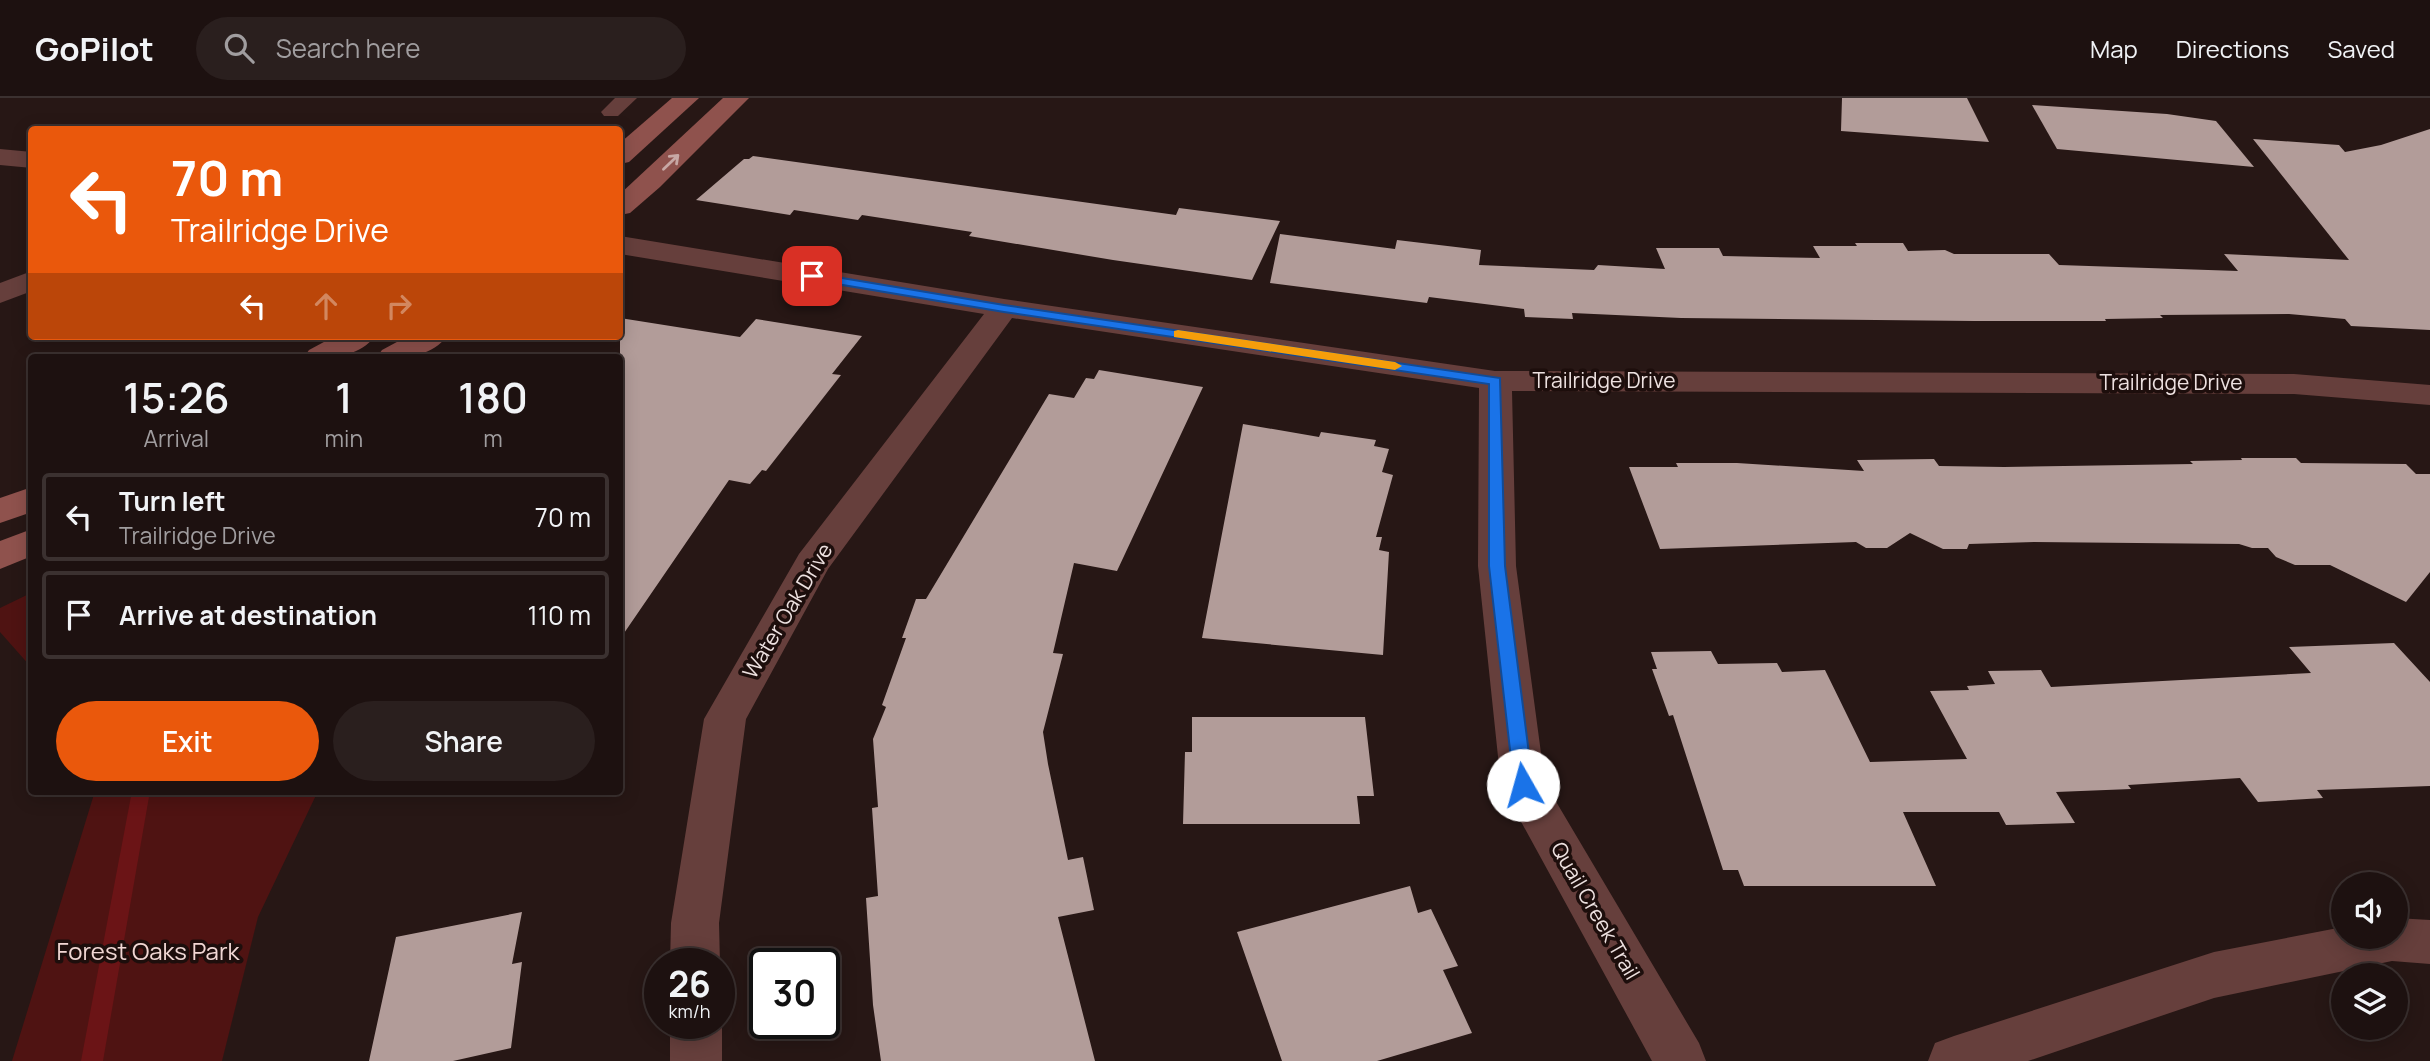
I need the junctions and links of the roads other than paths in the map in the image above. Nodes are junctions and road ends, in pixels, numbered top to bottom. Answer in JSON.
{"nodes":[{"id":1,"x":627,"y":98,"type":"edge"},
{"id":2,"x":687,"y":98,"type":"edge"},
{"id":3,"x":737,"y":98,"type":"edge"},
{"id":4,"x":611,"y":111,"type":"dead end"},
{"id":5,"x":623,"y":153,"type":"edge"},
{"id":6,"x":0,"y":157,"type":"edge"},
{"id":7,"x":28,"y":160,"type":"edge"},
{"id":8,"x":623,"y":204,"type":"edge"},
{"id":9,"x":623,"y":246,"type":"edge"},
{"id":10,"x":28,"y":281,"type":"edge"},
{"id":11,"x":0,"y":294,"type":"edge"},
{"id":12,"x":1004,"y":309,"type":"junction"},
{"id":13,"x":352,"y":340,"type":"edge"},
{"id":14,"x":423,"y":340,"type":"edge"},
{"id":15,"x":326,"y":354,"type":"edge"},
{"id":16,"x":398,"y":354,"type":"edge"},
{"id":17,"x":1496,"y":381,"type":"junction"},
{"id":18,"x":2430,"y":395,"type":"edge"},
{"id":19,"x":28,"y":501,"type":"edge"},
{"id":20,"x":0,"y":512,"type":"edge"},
{"id":21,"x":28,"y":543,"type":"edge"},
{"id":22,"x":0,"y":556,"type":"edge"},
{"id":23,"x":2430,"y":942,"type":"edge"},
{"id":24,"x":695,"y":948,"type":"edge"},
{"id":25,"x":696,"y":1039,"type":"edge"},
{"id":26,"x":696,"y":1061,"type":"edge"},
{"id":27,"x":1680,"y":1061,"type":"edge"},
{"id":28,"x":1954,"y":1061,"type":"edge"}],
"edges":[{"from":1,"to":4,"type":"lane"},
{"from":2,"to":5,"type":"street"},
{"from":8,"to":3,"type":"street","one_way":true},
{"from":6,"to":7,"type":"street"},
{"from":9,"to":12,"type":"street","name":"Trailridge Drive"},
{"from":10,"to":11,"type":"street"},
{"from":12,"to":17,"type":"street","name":"Trailridge Drive"},
{"from":12,"to":24,"type":"street","name":"Water Oak Drive"},
{"from":13,"to":15,"type":"street"},
{"from":14,"to":16,"type":"street"},
{"from":17,"to":18,"type":"street","name":"Trailridge Drive"},
{"from":17,"to":27,"type":"street","name":"Quail Creek Trail"},
{"from":19,"to":20,"type":"street"},
{"from":21,"to":22,"type":"street"},
{"from":23,"to":28,"type":"street"},
{"from":25,"to":26,"type":"street"}]}
